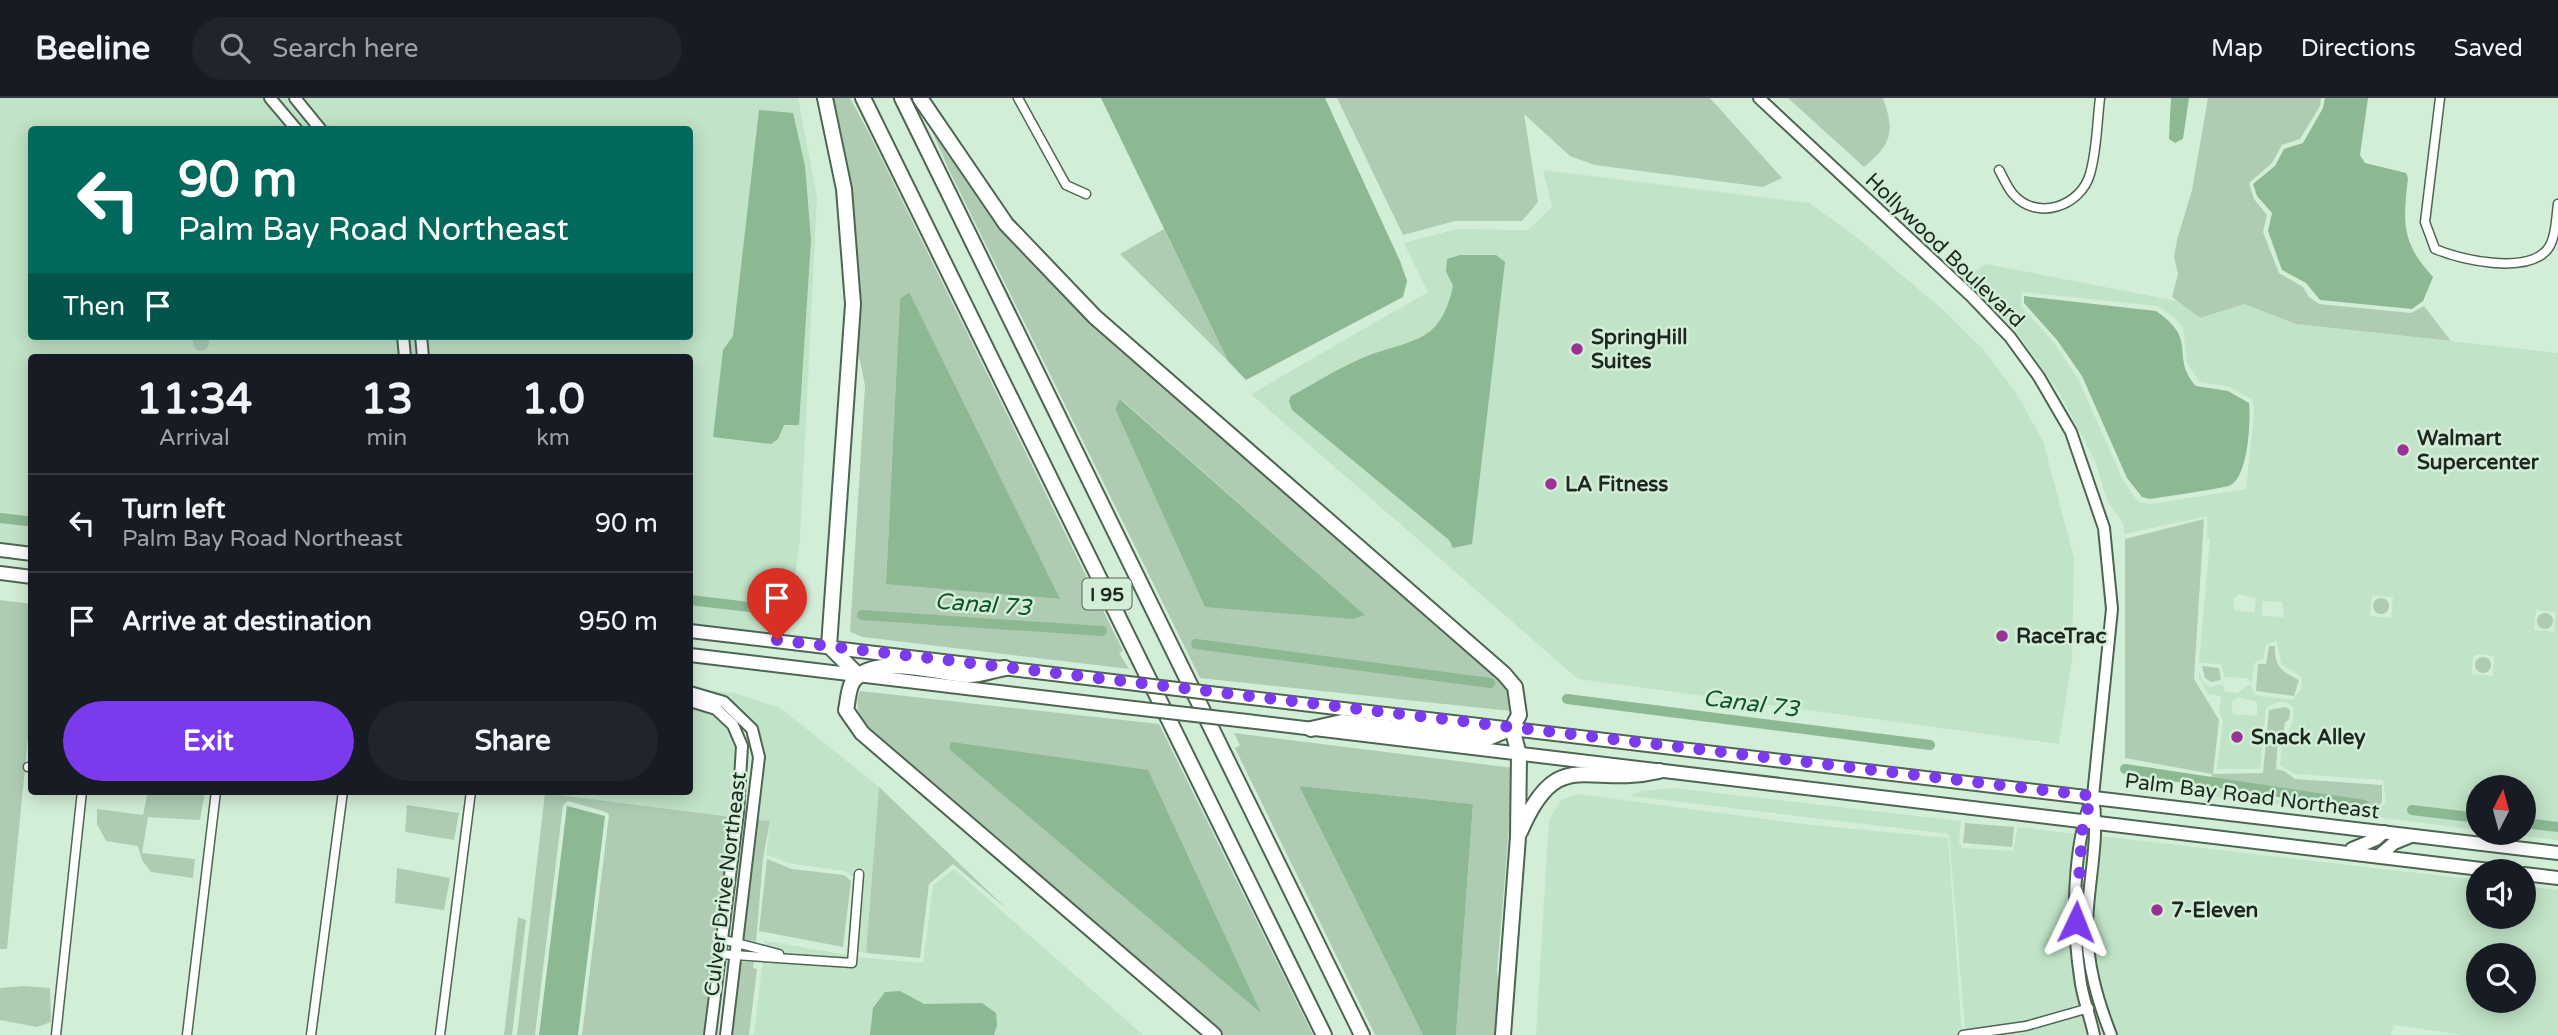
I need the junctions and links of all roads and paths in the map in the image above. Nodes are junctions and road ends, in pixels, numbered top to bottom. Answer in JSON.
{"nodes":[{"id":1,"x":270,"y":98,"type":"edge"},
{"id":2,"x":295,"y":98,"type":"edge"},
{"id":3,"x":825,"y":98,"type":"edge"},
{"id":4,"x":863,"y":98,"type":"edge"},
{"id":5,"x":902,"y":98,"type":"edge"},
{"id":6,"x":920,"y":98,"type":"edge"},
{"id":7,"x":1018,"y":98,"type":"edge"},
{"id":8,"x":1759,"y":98,"type":"edge"},
{"id":9,"x":2100,"y":98,"type":"edge"},
{"id":10,"x":2440,"y":98,"type":"edge"},
{"id":11,"x":293,"y":126,"type":"edge"},
{"id":12,"x":318,"y":126,"type":"edge"},
{"id":13,"x":1999,"y":170,"type":"dead end"},
{"id":14,"x":1086,"y":194,"type":"dead end"},
{"id":15,"x":2558,"y":204,"type":"edge"},
{"id":16,"x":0,"y":550,"type":"edge"},
{"id":17,"x":28,"y":554,"type":"edge"},
{"id":18,"x":0,"y":573,"type":"edge"},
{"id":19,"x":28,"y":576,"type":"edge"},
{"id":20,"x":693,"y":631,"type":"edge"},
{"id":21,"x":829,"y":646,"type":"junction"},
{"id":22,"x":693,"y":655,"type":"edge"},
{"id":23,"x":1005,"y":668,"type":"junction"},
{"id":24,"x":858,"y":675,"type":"junction"},
{"id":25,"x":693,"y":693,"type":"edge"},
{"id":26,"x":693,"y":702,"type":"edge"},
{"id":27,"x":1512,"y":728,"type":"junction"},
{"id":28,"x":1311,"y":729,"type":"junction"},
{"id":29,"x":1519,"y":755,"type":"junction"},
{"id":30,"x":1658,"y":771,"type":"junction"},
{"id":31,"x":82,"y":795,"type":"edge"},
{"id":32,"x":216,"y":795,"type":"edge"},
{"id":33,"x":342,"y":795,"type":"edge"},
{"id":34,"x":470,"y":795,"type":"edge"},
{"id":35,"x":2093,"y":796,"type":"junction"},
{"id":36,"x":2083,"y":821,"type":"junction"},
{"id":37,"x":2097,"y":822,"type":"junction"},
{"id":38,"x":2384,"y":832,"type":"junction"},
{"id":39,"x":2411,"y":835,"type":"junction"},
{"id":40,"x":1518,"y":837,"type":"junction"},
{"id":41,"x":2345,"y":851,"type":"junction"},
{"id":42,"x":2558,"y":853,"type":"edge"},
{"id":43,"x":2381,"y":855,"type":"junction"},
{"id":44,"x":2466,"y":866,"type":"edge"},
{"id":45,"x":859,"y":874,"type":"dead end"},
{"id":46,"x":2536,"y":875,"type":"edge"},
{"id":47,"x":2558,"y":878,"type":"edge"},
{"id":48,"x":721,"y":939,"type":"junction"},
{"id":49,"x":736,"y":943,"type":"junction"},
{"id":50,"x":719,"y":954,"type":"junction"},
{"id":51,"x":734,"y":956,"type":"junction"},
{"id":52,"x":784,"y":956,"type":"junction"},
{"id":53,"x":2089,"y":1008,"type":"junction"},
{"id":54,"x":56,"y":1035,"type":"edge"},
{"id":55,"x":187,"y":1035,"type":"edge"},
{"id":56,"x":311,"y":1035,"type":"edge"},
{"id":57,"x":440,"y":1035,"type":"edge"},
{"id":58,"x":710,"y":1035,"type":"edge"},
{"id":59,"x":726,"y":1035,"type":"edge"},
{"id":60,"x":1214,"y":1035,"type":"edge"},
{"id":61,"x":1324,"y":1035,"type":"edge"},
{"id":62,"x":1362,"y":1035,"type":"edge"},
{"id":63,"x":1503,"y":1035,"type":"edge"},
{"id":64,"x":1963,"y":1035,"type":"edge"},
{"id":65,"x":2094,"y":1035,"type":"edge"},
{"id":66,"x":2110,"y":1035,"type":"edge"}],
"edges":[{"from":1,"to":11,"type":"street"},
{"from":2,"to":12,"type":"street"},
{"from":3,"to":21,"type":"highway"},
{"from":4,"to":61,"type":"highway","number":"I 95"},
{"from":5,"to":62,"type":"highway","number":"I 95"},
{"from":6,"to":27,"type":"highway"},
{"from":7,"to":14,"type":"street"},
{"from":8,"to":35,"type":"street","name":"Hollywood Boulevard"},
{"from":9,"to":13,"type":"street"},
{"from":10,"to":15,"type":"street"},
{"from":16,"to":17,"type":"main road"},
{"from":18,"to":19,"type":"main road"},
{"from":20,"to":21,"type":"main road","name":"Palm Bay Road Northeast"},
{"from":21,"to":23,"type":"main road","name":"Palm Bay Road Northeast"},
{"from":21,"to":24,"type":"highway"},
{"from":22,"to":24,"type":"main road","name":"Palm Bay Road Northeast"},
{"from":23,"to":24,"type":"highway"},
{"from":23,"to":27,"type":"main road","name":"Palm Bay Road Northeast","bridge":true},
{"from":24,"to":28,"type":"main road","name":"Palm Bay Road Northeast","bridge":true},
{"from":24,"to":60,"type":"highway"},
{"from":25,"to":49,"type":"street","name":"Culver Drive Northeast"},
{"from":26,"to":48,"type":"street","name":"Culver Drive Northeast"},
{"from":27,"to":28,"type":"highway"},
{"from":27,"to":29,"type":"highway"},
{"from":27,"to":35,"type":"main road","name":"Palm Bay Road Northeast"},
{"from":28,"to":29,"type":"main road","name":"Palm Bay Road Northeast"},
{"from":29,"to":30,"type":"main road","name":"Palm Bay Road Northeast"},
{"from":29,"to":40,"type":"highway"},
{"from":30,"to":36,"type":"main road","name":"Palm Bay Road Northeast"},
{"from":30,"to":40,"type":"highway"},
{"from":31,"to":54,"type":"street"},
{"from":32,"to":55,"type":"street"},
{"from":33,"to":56,"type":"street"},
{"from":34,"to":57,"type":"street"},
{"from":35,"to":36,"type":"street"},
{"from":35,"to":37,"type":"street","name":"Hollywood Boulevard"},
{"from":35,"to":38,"type":"main road","name":"Palm Bay Road Northeast"},
{"from":36,"to":37,"type":"main road","name":"Palm Bay Road Northeast"},
{"from":36,"to":53,"type":"street"},
{"from":37,"to":41,"type":"main road","name":"Palm Bay Road Northeast"},
{"from":37,"to":66,"type":"street","name":"Hollywood Boulevard"},
{"from":38,"to":39,"type":"main road","name":"Palm Bay Road Northeast"},
{"from":38,"to":41,"type":"main road"},
{"from":39,"to":42,"type":"main road","name":"Palm Bay Road Northeast"},
{"from":39,"to":43,"type":"main road"},
{"from":40,"to":63,"type":"highway"},
{"from":41,"to":43,"type":"main road","name":"Palm Bay Road Northeast"},
{"from":43,"to":44,"type":"main road","name":"Palm Bay Road Northeast"},
{"from":45,"to":52,"type":"street"},
{"from":46,"to":47,"type":"main road"},
{"from":48,"to":49,"type":"street"},
{"from":48,"to":50,"type":"street","name":"Culver Drive Northeast"},
{"from":49,"to":51,"type":"street","name":"Culver Drive Northeast"},
{"from":49,"to":52,"type":"street"},
{"from":50,"to":51,"type":"street"},
{"from":50,"to":58,"type":"street","name":"Culver Drive Northeast"},
{"from":51,"to":52,"type":"street"},
{"from":51,"to":59,"type":"street","name":"Culver Drive Northeast"},
{"from":53,"to":64,"type":"street"},
{"from":53,"to":65,"type":"street"}]}
